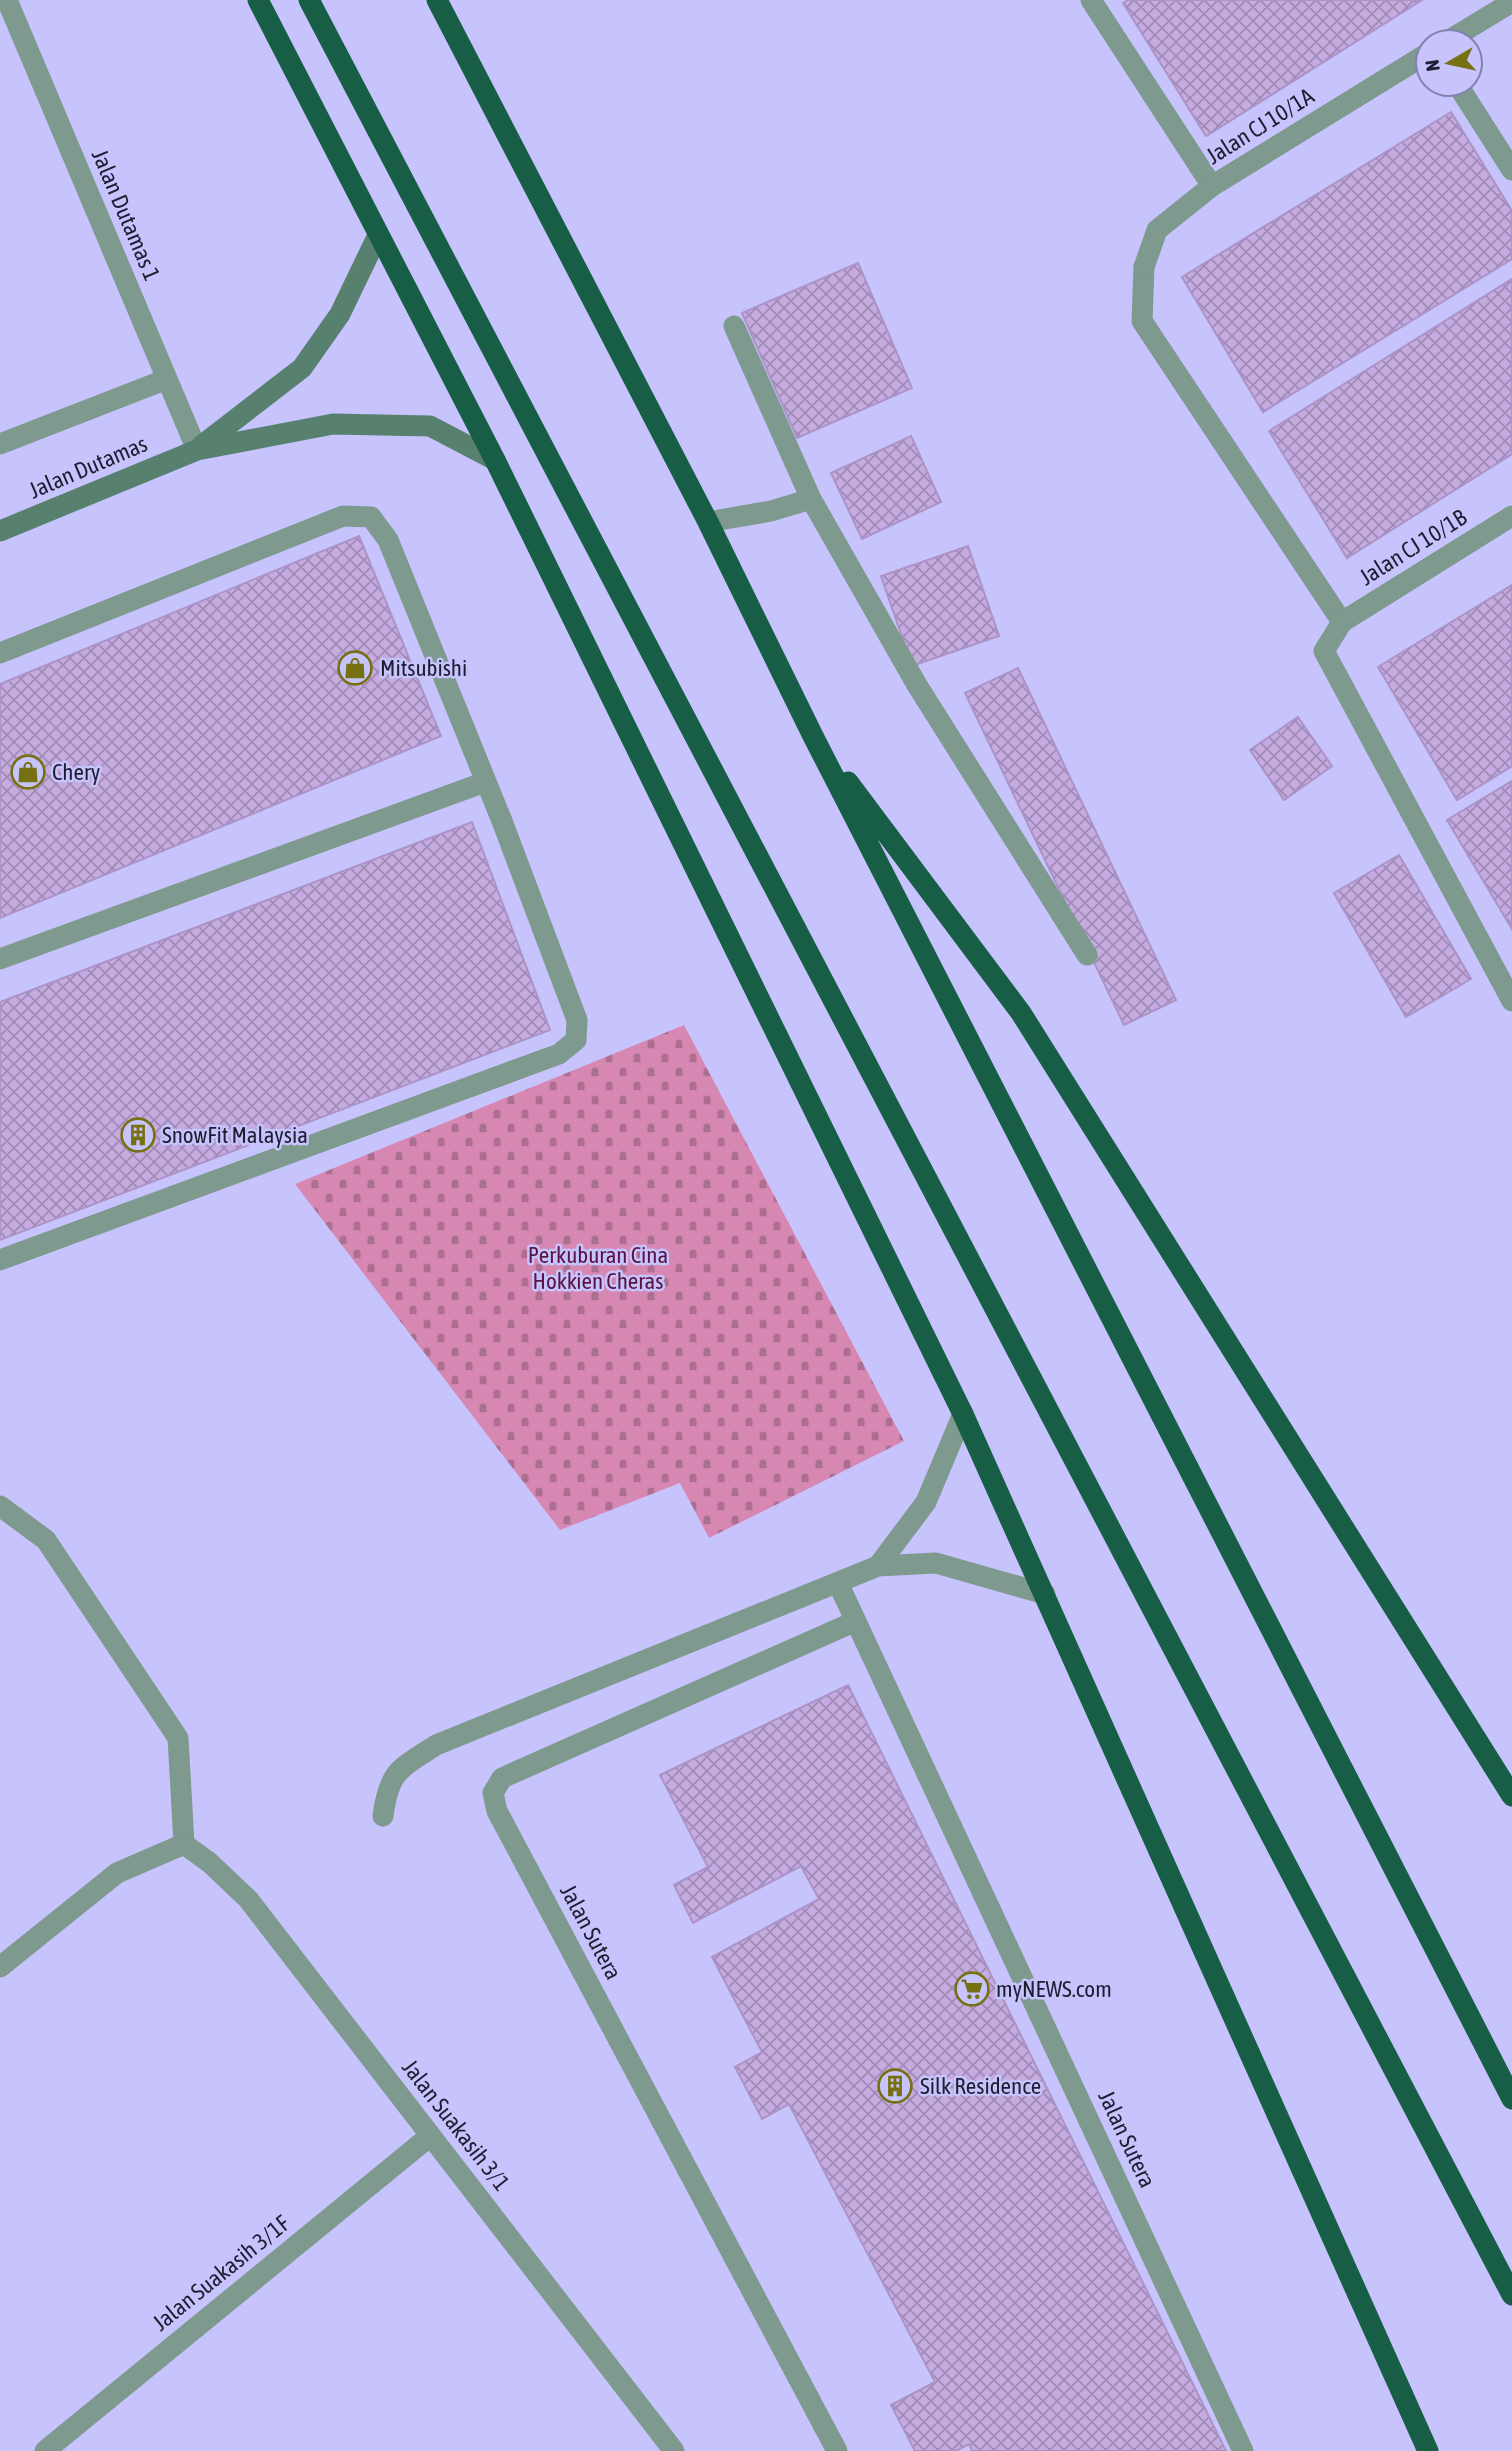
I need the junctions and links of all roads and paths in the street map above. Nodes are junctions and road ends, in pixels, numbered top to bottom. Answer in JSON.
{"nodes":[{"id":1,"x":7,"y":0,"type":"edge"},
{"id":2,"x":258,"y":0,"type":"edge"},
{"id":3,"x":309,"y":0,"type":"edge"},
{"id":4,"x":437,"y":0,"type":"edge"},
{"id":5,"x":1091,"y":0,"type":"edge"},
{"id":6,"x":1512,"y":2,"type":"edge"},
{"id":7,"x":1469,"y":28,"type":"edge"},
{"id":8,"x":1414,"y":62,"type":"edge"},
{"id":9,"x":1466,"y":98,"type":"edge"},
{"id":10,"x":1512,"y":170,"type":"edge"},
{"id":11,"x":1212,"y":186,"type":"junction"},
{"id":12,"x":378,"y":235,"type":"junction"},
{"id":13,"x":734,"y":326,"type":"dead end"},
{"id":14,"x":167,"y":379,"type":"junction"},
{"id":15,"x":0,"y":444,"type":"edge"},
{"id":16,"x":197,"y":450,"type":"junction"},
{"id":17,"x":495,"y":460,"type":"junction"},
{"id":18,"x":811,"y":499,"type":"junction"},
{"id":19,"x":1512,"y":516,"type":"edge"},
{"id":20,"x":708,"y":522,"type":"junction"},
{"id":21,"x":0,"y":531,"type":"edge"},
{"id":22,"x":1342,"y":622,"type":"junction"},
{"id":23,"x":0,"y":653,"type":"edge"},
{"id":24,"x":813,"y":736,"type":"junction"},
{"id":25,"x":485,"y":782,"type":"junction"},
{"id":26,"x":1087,"y":955,"type":"dead end"},
{"id":27,"x":0,"y":959,"type":"edge"},
{"id":28,"x":1512,"y":1001,"type":"edge"},
{"id":29,"x":0,"y":1260,"type":"edge"},
{"id":30,"x":963,"y":1414,"type":"junction"},
{"id":31,"x":0,"y":1506,"type":"edge"},
{"id":32,"x":878,"y":1566,"type":"junction"},
{"id":33,"x":838,"y":1583,"type":"junction"},
{"id":34,"x":1045,"y":1594,"type":"junction"},
{"id":35,"x":856,"y":1621,"type":"junction"},
{"id":36,"x":1512,"y":1796,"type":"edge"},
{"id":37,"x":383,"y":1816,"type":"dead end"},
{"id":38,"x":184,"y":1844,"type":"junction"},
{"id":39,"x":0,"y":1967,"type":"edge"},
{"id":40,"x":1512,"y":2099,"type":"edge"},
{"id":41,"x":430,"y":2136,"type":"junction"},
{"id":42,"x":1512,"y":2295,"type":"edge"},
{"id":43,"x":671,"y":2450,"type":"edge"},
{"id":44,"x":45,"y":2451,"type":"edge"},
{"id":45,"x":836,"y":2451,"type":"edge"},
{"id":46,"x":1243,"y":2451,"type":"edge"},
{"id":47,"x":1428,"y":2451,"type":"edge"}],
"edges":[{"from":1,"to":14,"type":"street","name":"Jalan Dutamas 1"},
{"from":2,"to":12,"type":"highway"},
{"from":3,"to":42,"type":"highway"},
{"from":4,"to":20,"type":"highway"},
{"from":5,"to":11,"type":"street"},
{"from":6,"to":7,"type":"street"},
{"from":8,"to":11,"type":"street","name":"Jalan CJ 10/1A"},
{"from":9,"to":10,"type":"street"},
{"from":11,"to":22,"type":"street","name":"Jalan CJ 10/1A"},
{"from":12,"to":16,"type":"street"},
{"from":12,"to":17,"type":"highway"},
{"from":13,"to":18,"type":"street"},
{"from":14,"to":15,"type":"street"},
{"from":14,"to":16,"type":"street","name":"Jalan Dutamas 1"},
{"from":16,"to":17,"type":"street"},
{"from":16,"to":21,"type":"street","name":"Jalan Dutamas"},
{"from":17,"to":30,"type":"highway"},
{"from":18,"to":20,"type":"street"},
{"from":18,"to":26,"type":"street"},
{"from":19,"to":22,"type":"street","name":"Jalan CJ 10/1B"},
{"from":20,"to":24,"type":"highway"},
{"from":22,"to":28,"type":"street"},
{"from":23,"to":25,"type":"street"},
{"from":24,"to":36,"type":"highway"},
{"from":24,"to":40,"type":"highway"},
{"from":25,"to":27,"type":"street"},
{"from":25,"to":29,"type":"street"},
{"from":30,"to":32,"type":"street"},
{"from":30,"to":34,"type":"highway"},
{"from":31,"to":38,"type":"street"},
{"from":32,"to":33,"type":"street"},
{"from":32,"to":34,"type":"street"},
{"from":33,"to":35,"type":"street","name":"Jalan Sutera"},
{"from":33,"to":37,"type":"street"},
{"from":34,"to":47,"type":"highway"},
{"from":35,"to":45,"type":"street","name":"Jalan Sutera"},
{"from":35,"to":46,"type":"street","name":"Jalan Sutera"},
{"from":38,"to":39,"type":"street"},
{"from":38,"to":41,"type":"street","name":"Jalan Suakasih 3/1"},
{"from":41,"to":43,"type":"street","name":"Jalan Suakasih 3/1"},
{"from":41,"to":44,"type":"street","name":"Jalan Suakasih 3/1F"}]}
